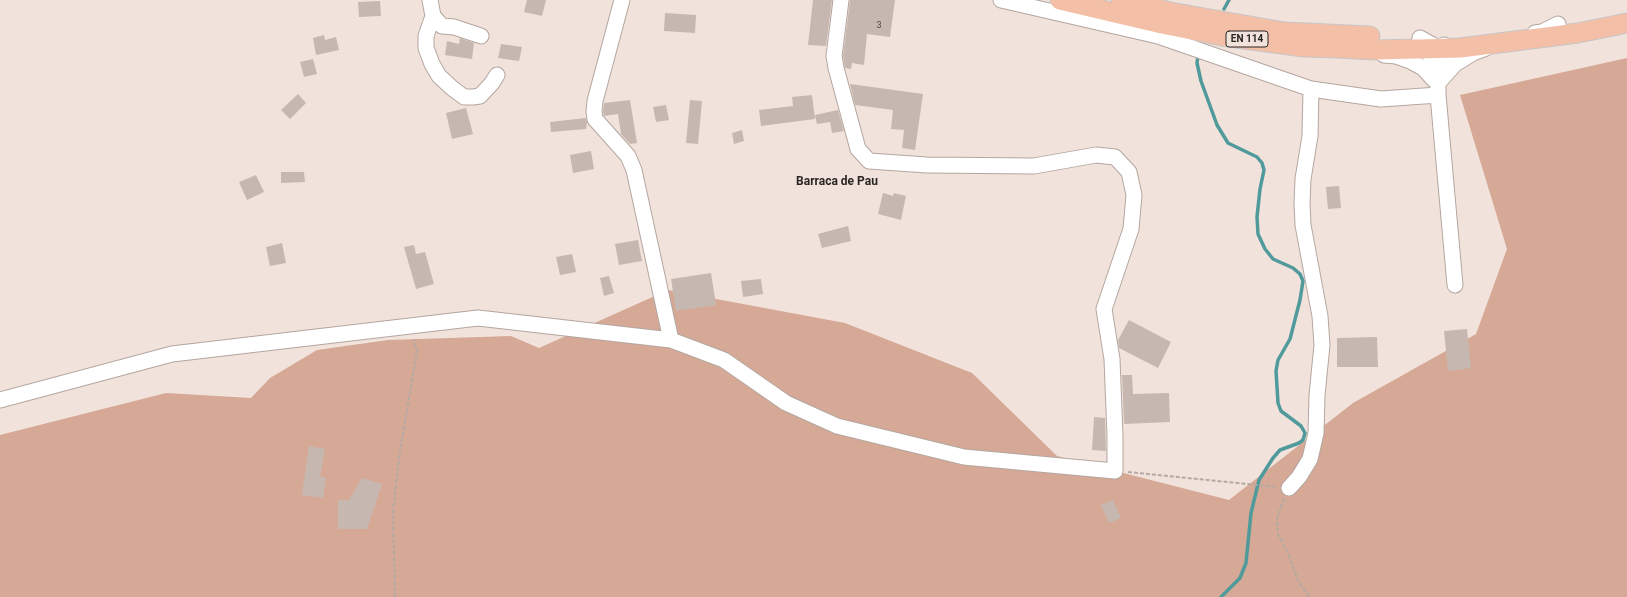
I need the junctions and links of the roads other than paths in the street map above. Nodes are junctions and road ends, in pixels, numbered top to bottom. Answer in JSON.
{"nodes":[{"id":1,"x":430,"y":0,"type":"edge"},
{"id":2,"x":622,"y":0,"type":"edge"},
{"id":3,"x":841,"y":0,"type":"edge"},
{"id":4,"x":1001,"y":0,"type":"edge"},
{"id":5,"x":1060,"y":0,"type":"edge"},
{"id":6,"x":1121,"y":0,"type":"edge"},
{"id":7,"x":1627,"y":12,"type":"edge"},
{"id":8,"x":433,"y":16,"type":"junction"},
{"id":9,"x":1627,"y":23,"type":"edge"},
{"id":10,"x":1558,"y":24,"type":"junction"},
{"id":11,"x":482,"y":36,"type":"dead end"},
{"id":12,"x":1420,"y":38,"type":"junction"},
{"id":13,"x":1501,"y":43,"type":"junction"},
{"id":14,"x":1337,"y":48,"type":"junction"},
{"id":15,"x":1438,"y":48,"type":"junction"},
{"id":16,"x":497,"y":74,"type":"dead end"},
{"id":17,"x":1311,"y":89,"type":"junction"},
{"id":18,"x":1438,"y":89,"type":"junction"},
{"id":19,"x":1455,"y":285,"type":"dead end"},
{"id":20,"x":671,"y":340,"type":"junction"},
{"id":21,"x":0,"y":400,"type":"edge"},
{"id":22,"x":1289,"y":488,"type":"road end"}],
"edges":[{"from":1,"to":8,"type":"street"},
{"from":2,"to":20,"type":"street"},
{"from":3,"to":20,"type":"street"},
{"from":4,"to":17,"type":"street"},
{"from":5,"to":14,"type":"main road","number":"EN 114"},
{"from":6,"to":12,"type":"main road","number":"EN 114"},
{"from":7,"to":10,"type":"main road","number":"EN 114"},
{"from":8,"to":11,"type":"street"},
{"from":8,"to":16,"type":"street"},
{"from":9,"to":13,"type":"main road","number":"EN 114"},
{"from":10,"to":12,"type":"main road","number":"EN 114"},
{"from":10,"to":15,"type":"street"},
{"from":12,"to":15,"type":"street"},
{"from":13,"to":15,"type":"main road","number":"EN 114"},
{"from":13,"to":18,"type":"street"},
{"from":14,"to":15,"type":"main road","number":"EN 114"},
{"from":14,"to":18,"type":"street"},
{"from":15,"to":18,"type":"street"},
{"from":17,"to":18,"type":"street"},
{"from":17,"to":22,"type":"street"},
{"from":18,"to":19,"type":"street"},
{"from":20,"to":21,"type":"street"}]}
